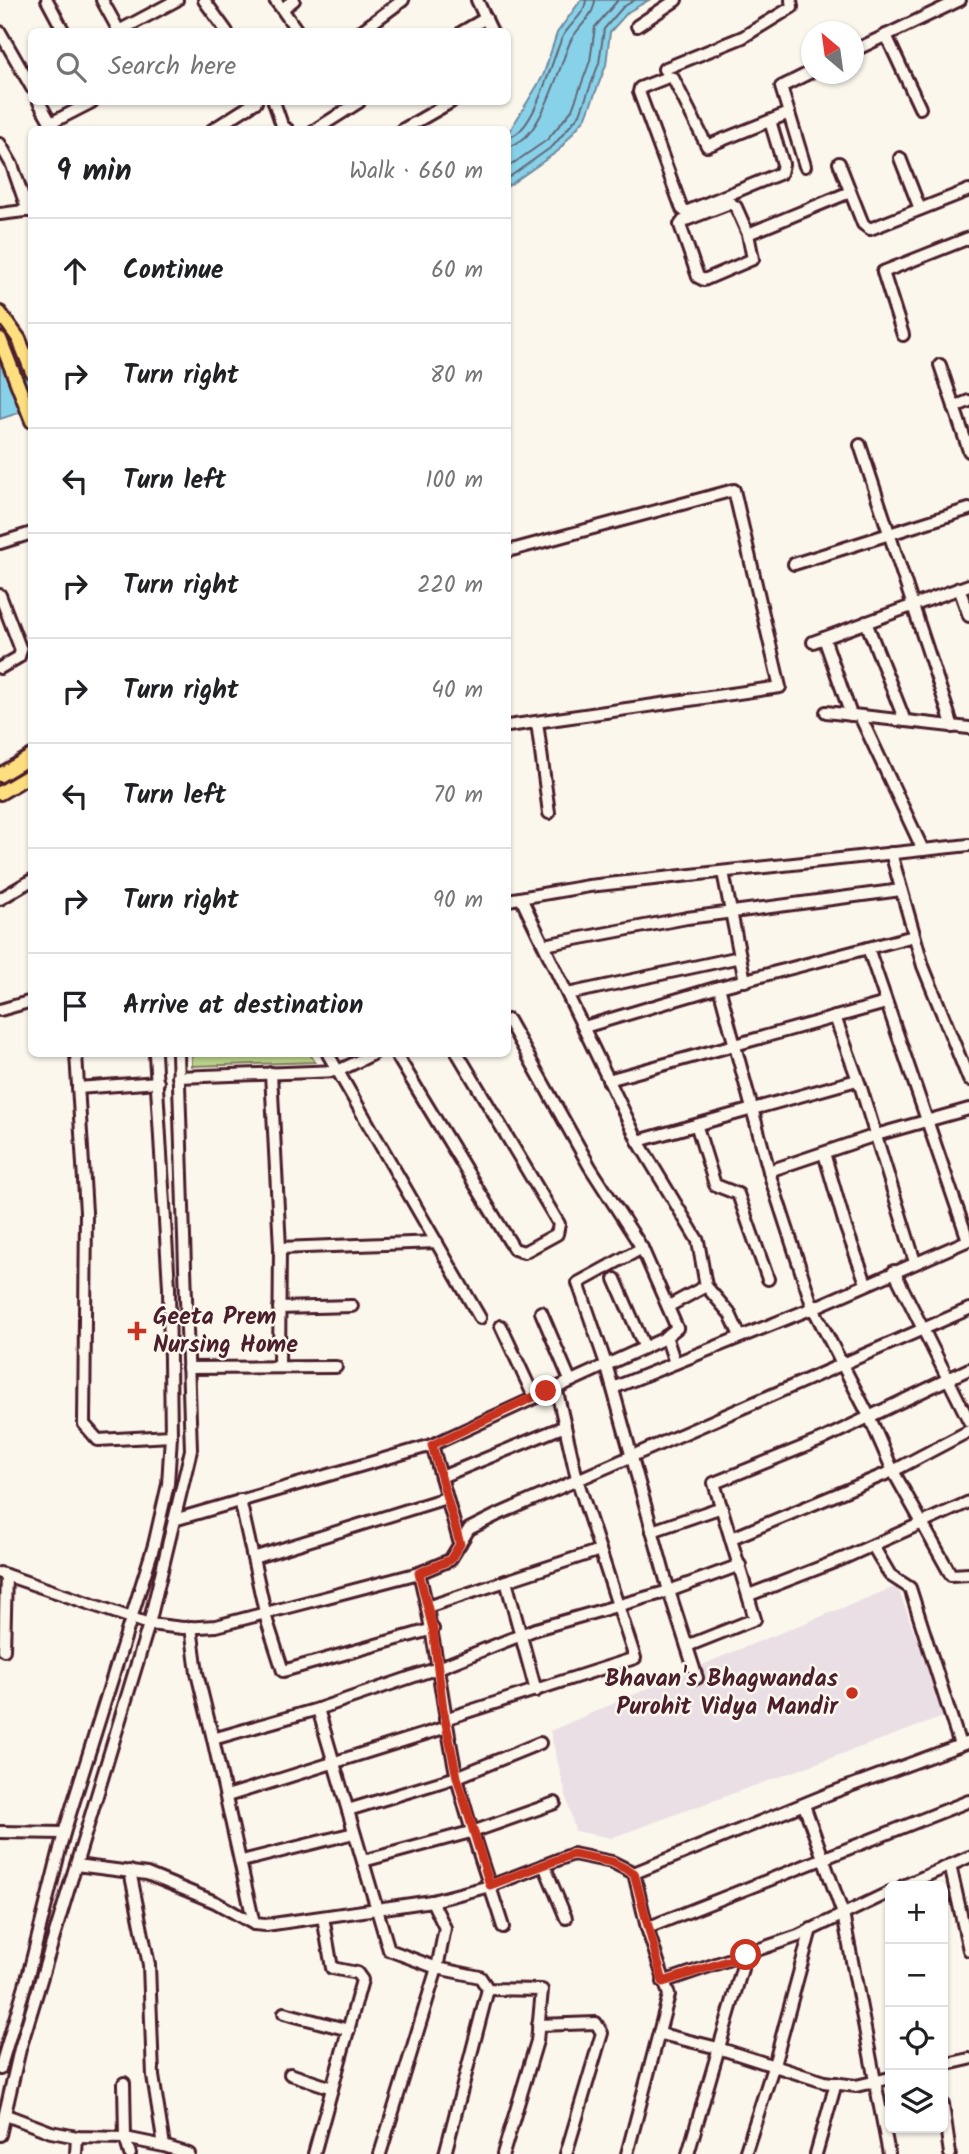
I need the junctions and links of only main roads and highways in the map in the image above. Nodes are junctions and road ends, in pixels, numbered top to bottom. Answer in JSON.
{"nodes":[{"id":1,"x":0,"y":313,"type":"edge"},
{"id":2,"x":3,"y":342,"type":"edge"},
{"id":3,"x":28,"y":362,"type":"edge"},
{"id":4,"x":28,"y":410,"type":"edge"},
{"id":5,"x":28,"y":758,"type":"edge"},
{"id":6,"x":0,"y":775,"type":"edge"},
{"id":7,"x":28,"y":776,"type":"edge"},
{"id":8,"x":0,"y":793,"type":"edge"}],
"edges":[{"from":1,"to":3,"type":"main road"},
{"from":2,"to":4,"type":"main road"},
{"from":5,"to":6,"type":"main road"},
{"from":7,"to":8,"type":"main road"}]}
